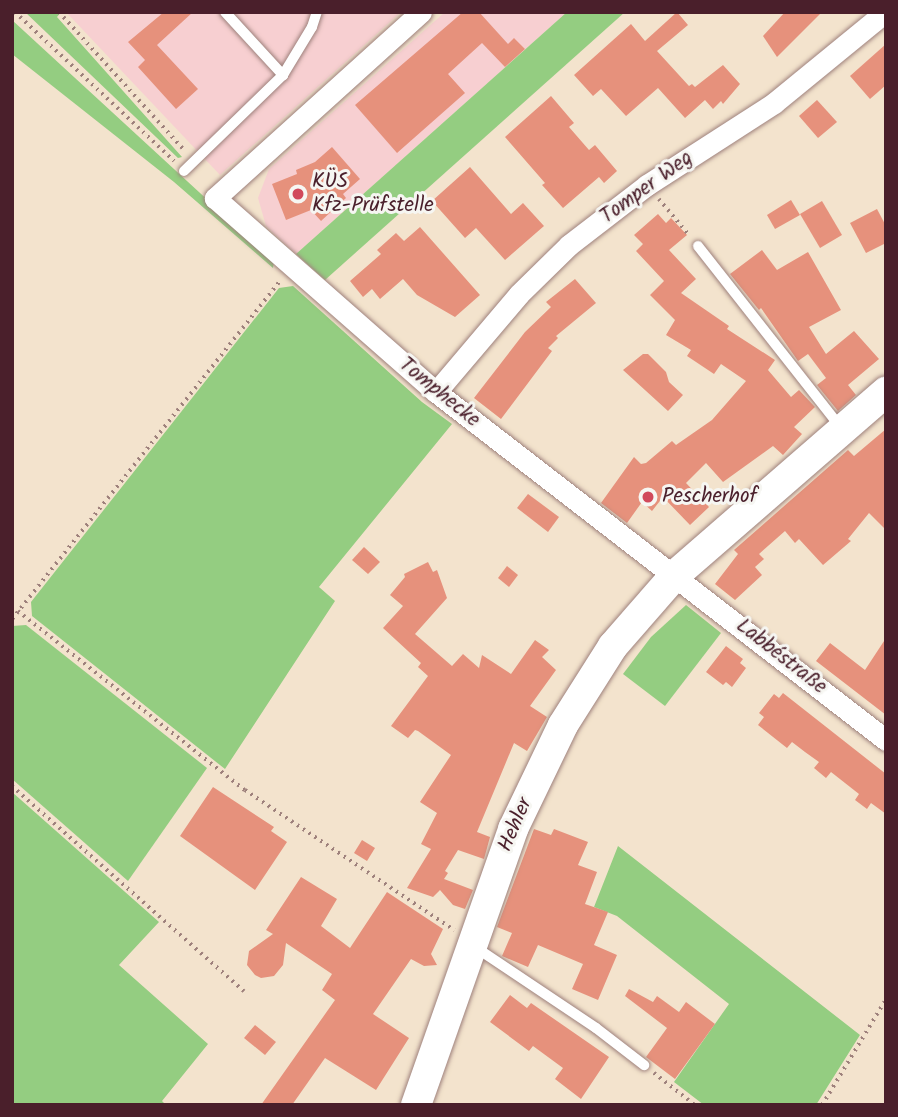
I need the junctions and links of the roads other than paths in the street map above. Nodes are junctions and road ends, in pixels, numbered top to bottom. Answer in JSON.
{"nodes":[{"id":1,"x":225,"y":12,"type":"edge"},
{"id":2,"x":317,"y":12,"type":"edge"},
{"id":3,"x":421,"y":12,"type":"edge"},
{"id":4,"x":885,"y":12,"type":"edge"},
{"id":5,"x":283,"y":75,"type":"junction"},
{"id":6,"x":188,"y":169,"type":"road end"},
{"id":7,"x":698,"y":246,"type":"road end"},
{"id":8,"x":436,"y":392,"type":"junction"},
{"id":9,"x":886,"y":392,"type":"edge"},
{"id":10,"x":842,"y":429,"type":"junction"},
{"id":11,"x":674,"y":576,"type":"junction"},
{"id":12,"x":886,"y":740,"type":"edge"},
{"id":13,"x":472,"y":939,"type":"junction"},
{"id":14,"x":644,"y":1065,"type":"road end"},
{"id":15,"x":416,"y":1105,"type":"edge"}],
"edges":[{"from":1,"to":5,"type":"lane"},
{"from":2,"to":5,"type":"lane"},
{"from":3,"to":8,"type":"street","name":"Tomphecke"},
{"from":4,"to":8,"type":"street","name":"Tomper Weg"},
{"from":5,"to":6,"type":"lane"},
{"from":7,"to":10,"type":"lane"},
{"from":8,"to":11,"type":"street","name":"Tomphecke"},
{"from":9,"to":10,"type":"main road","name":"Hehler"},
{"from":10,"to":11,"type":"main road","name":"Hehler"},
{"from":11,"to":12,"type":"street","name":"Labbéstraße"},
{"from":11,"to":13,"type":"main road","name":"Hehler"},
{"from":13,"to":14,"type":"lane"},
{"from":13,"to":15,"type":"main road","name":"Hehler"}]}
